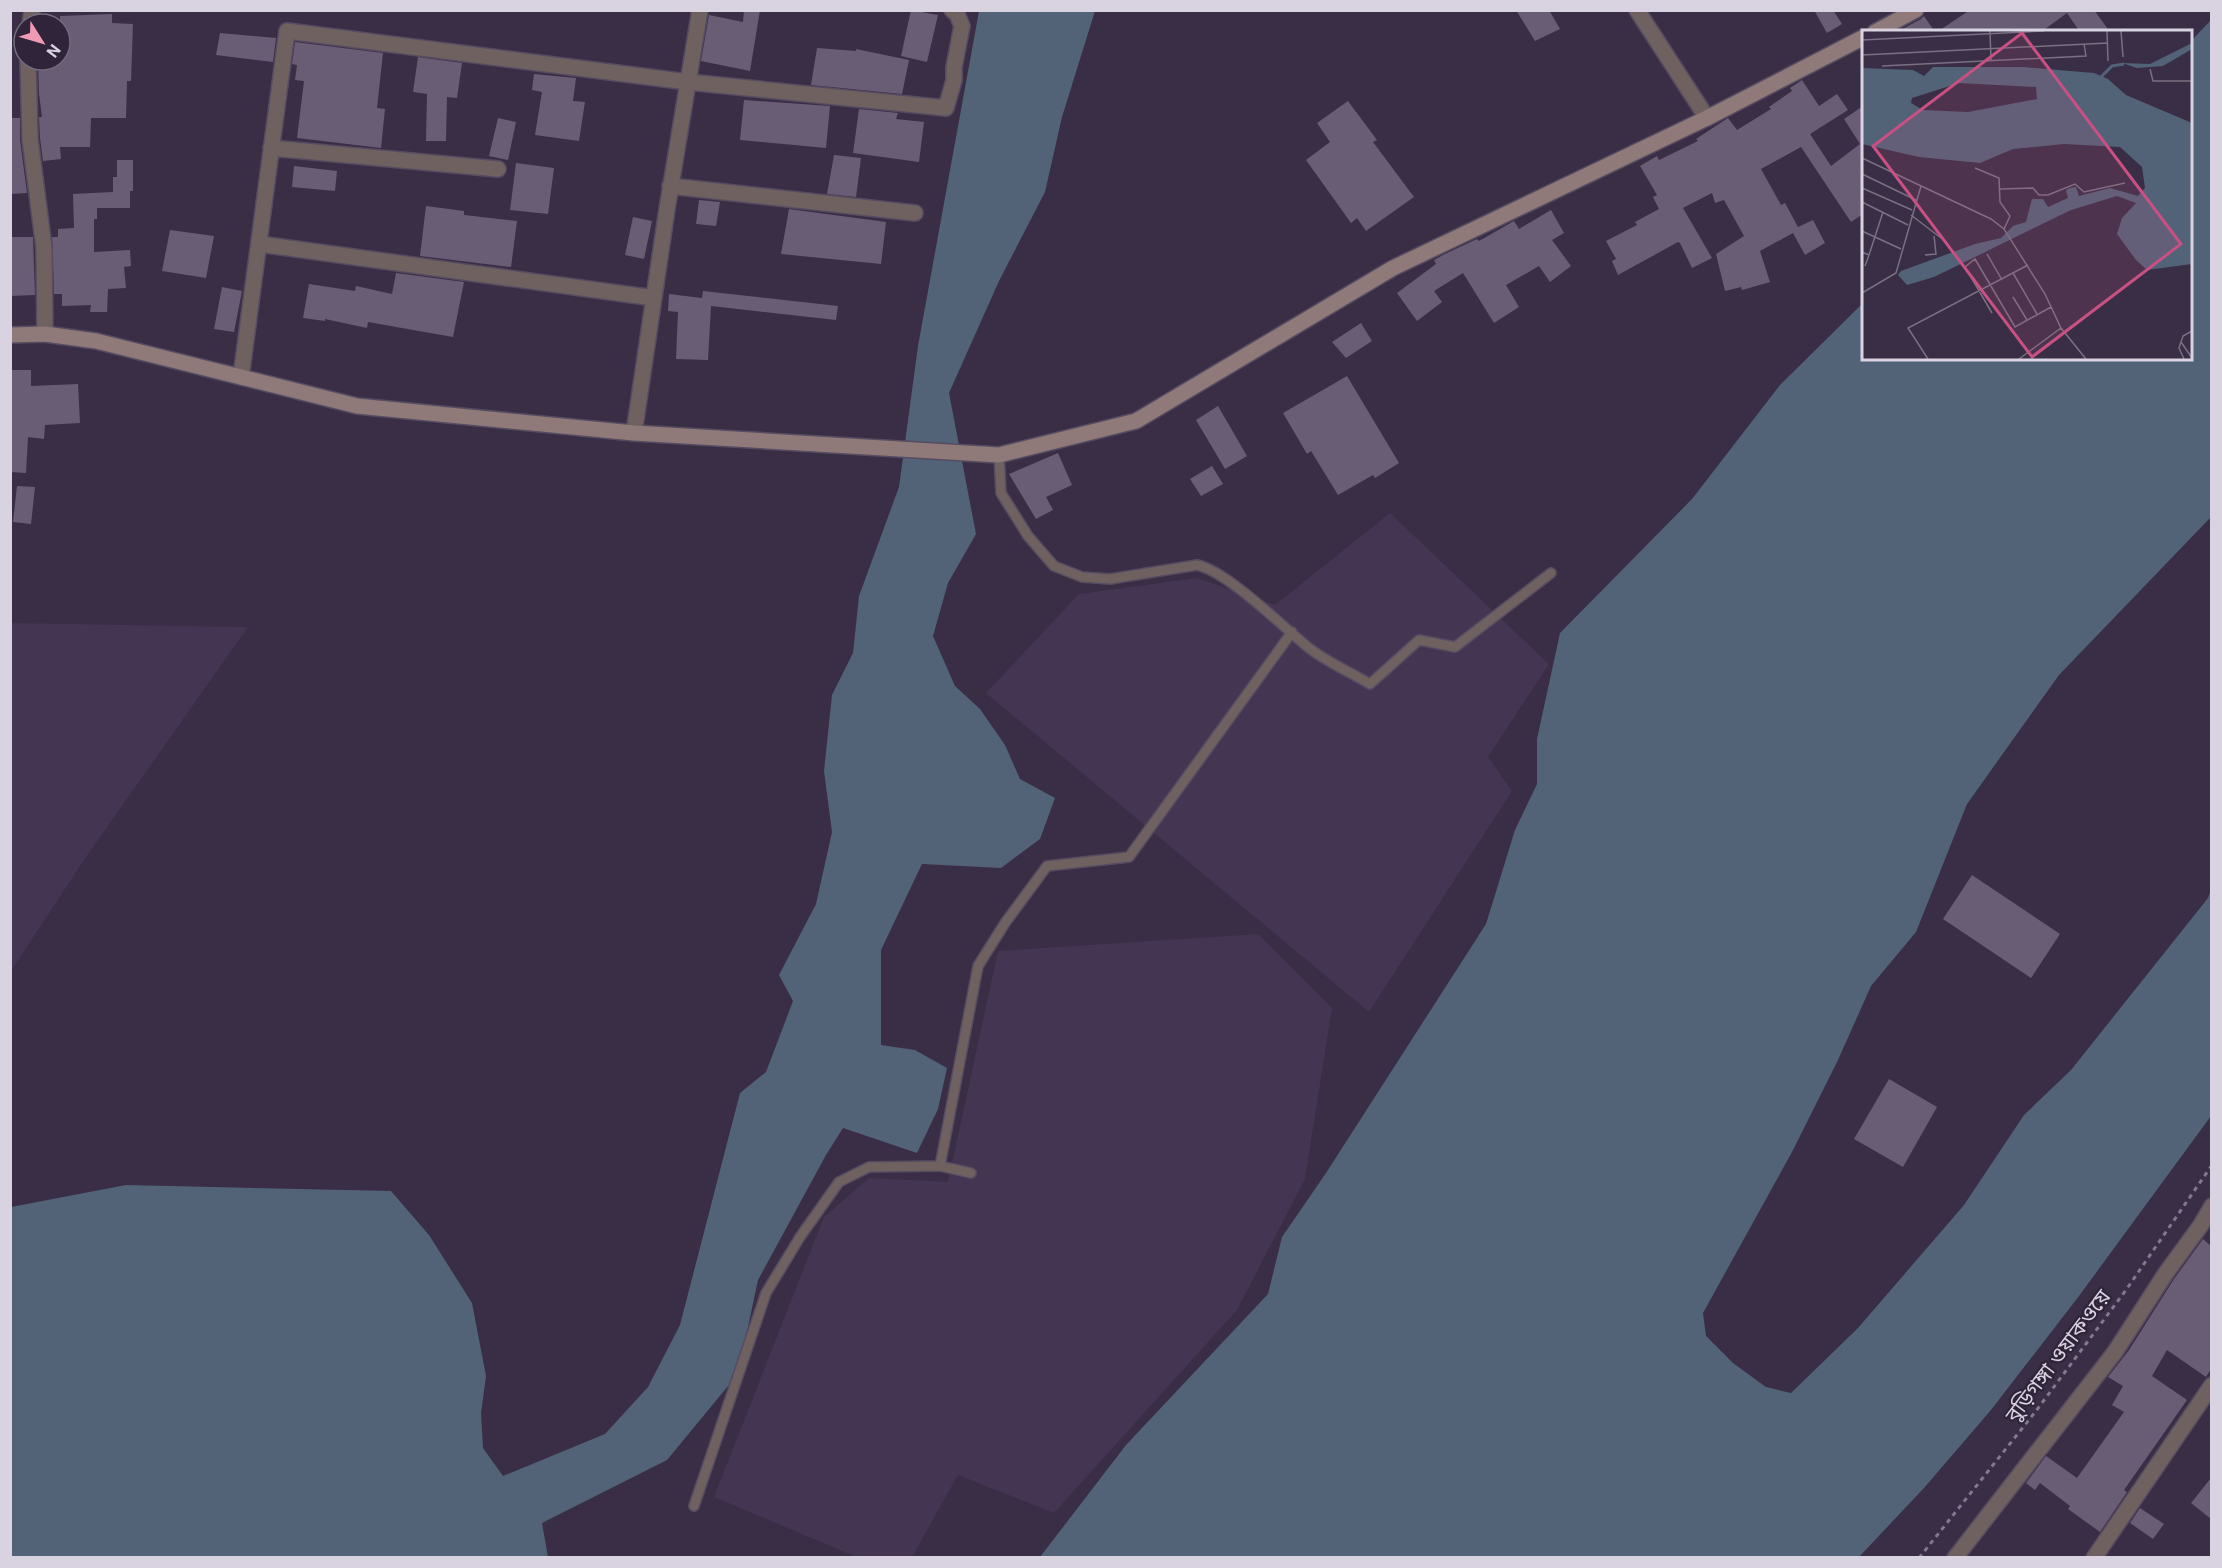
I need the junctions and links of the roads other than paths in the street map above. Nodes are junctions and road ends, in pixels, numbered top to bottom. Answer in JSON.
{"nodes":[{"id":1,"x":700,"y":10,"type":"edge"},
{"id":2,"x":952,"y":10,"type":"edge"},
{"id":3,"x":1916,"y":10,"type":"edge"},
{"id":4,"x":1643,"y":12,"type":"edge"},
{"id":5,"x":1879,"y":30,"type":"edge"},
{"id":6,"x":1862,"y":39,"type":"edge"},
{"id":7,"x":28,"y":72,"type":"edge"},
{"id":8,"x":688,"y":82,"type":"junction"},
{"id":9,"x":1707,"y":118,"type":"junction"},
{"id":10,"x":271,"y":148,"type":"junction"},
{"id":11,"x":498,"y":169,"type":"dead end"},
{"id":12,"x":670,"y":186,"type":"junction"},
{"id":13,"x":915,"y":213,"type":"dead end"},
{"id":14,"x":258,"y":244,"type":"junction"},
{"id":15,"x":654,"y":298,"type":"junction"},
{"id":16,"x":45,"y":334,"type":"junction"},
{"id":17,"x":10,"y":335,"type":"edge"},
{"id":18,"x":241,"y":377,"type":"junction"},
{"id":19,"x":634,"y":433,"type":"junction"},
{"id":20,"x":999,"y":455,"type":"junction"},
{"id":21,"x":1551,"y":573,"type":"dead end"},
{"id":22,"x":1292,"y":632,"type":"junction"},
{"id":23,"x":940,"y":1166,"type":"junction"},
{"id":24,"x":971,"y":1173,"type":"dead end"},
{"id":25,"x":2211,"y":1206,"type":"edge"},
{"id":26,"x":2206,"y":1229,"type":"edge"},
{"id":27,"x":2211,"y":1385,"type":"edge"},
{"id":28,"x":694,"y":1506,"type":"dead end"},
{"id":29,"x":1955,"y":1557,"type":"edge"},
{"id":30,"x":2094,"y":1557,"type":"edge"}],
"edges":[{"from":1,"to":8,"type":"street"},
{"from":2,"to":8,"type":"street"},
{"from":3,"to":5,"type":"street"},
{"from":4,"to":9,"type":"street"},
{"from":6,"to":9,"type":"street"},
{"from":7,"to":16,"type":"street"},
{"from":8,"to":10,"type":"street"},
{"from":8,"to":12,"type":"street"},
{"from":9,"to":20,"type":"street"},
{"from":10,"to":11,"type":"street"},
{"from":10,"to":14,"type":"street"},
{"from":12,"to":13,"type":"street"},
{"from":12,"to":15,"type":"street"},
{"from":14,"to":15,"type":"street"},
{"from":14,"to":18,"type":"street"},
{"from":15,"to":19,"type":"street"},
{"from":16,"to":17,"type":"street"},
{"from":16,"to":18,"type":"street"},
{"from":18,"to":19,"type":"street"},
{"from":19,"to":20,"type":"street"},
{"from":20,"to":22,"type":"lane"},
{"from":21,"to":22,"type":"lane"},
{"from":22,"to":23,"type":"lane"},
{"from":23,"to":24,"type":"lane"},
{"from":23,"to":28,"type":"lane"},
{"from":25,"to":26,"type":"street"},
{"from":26,"to":29,"type":"street"},
{"from":27,"to":30,"type":"street"}]}
